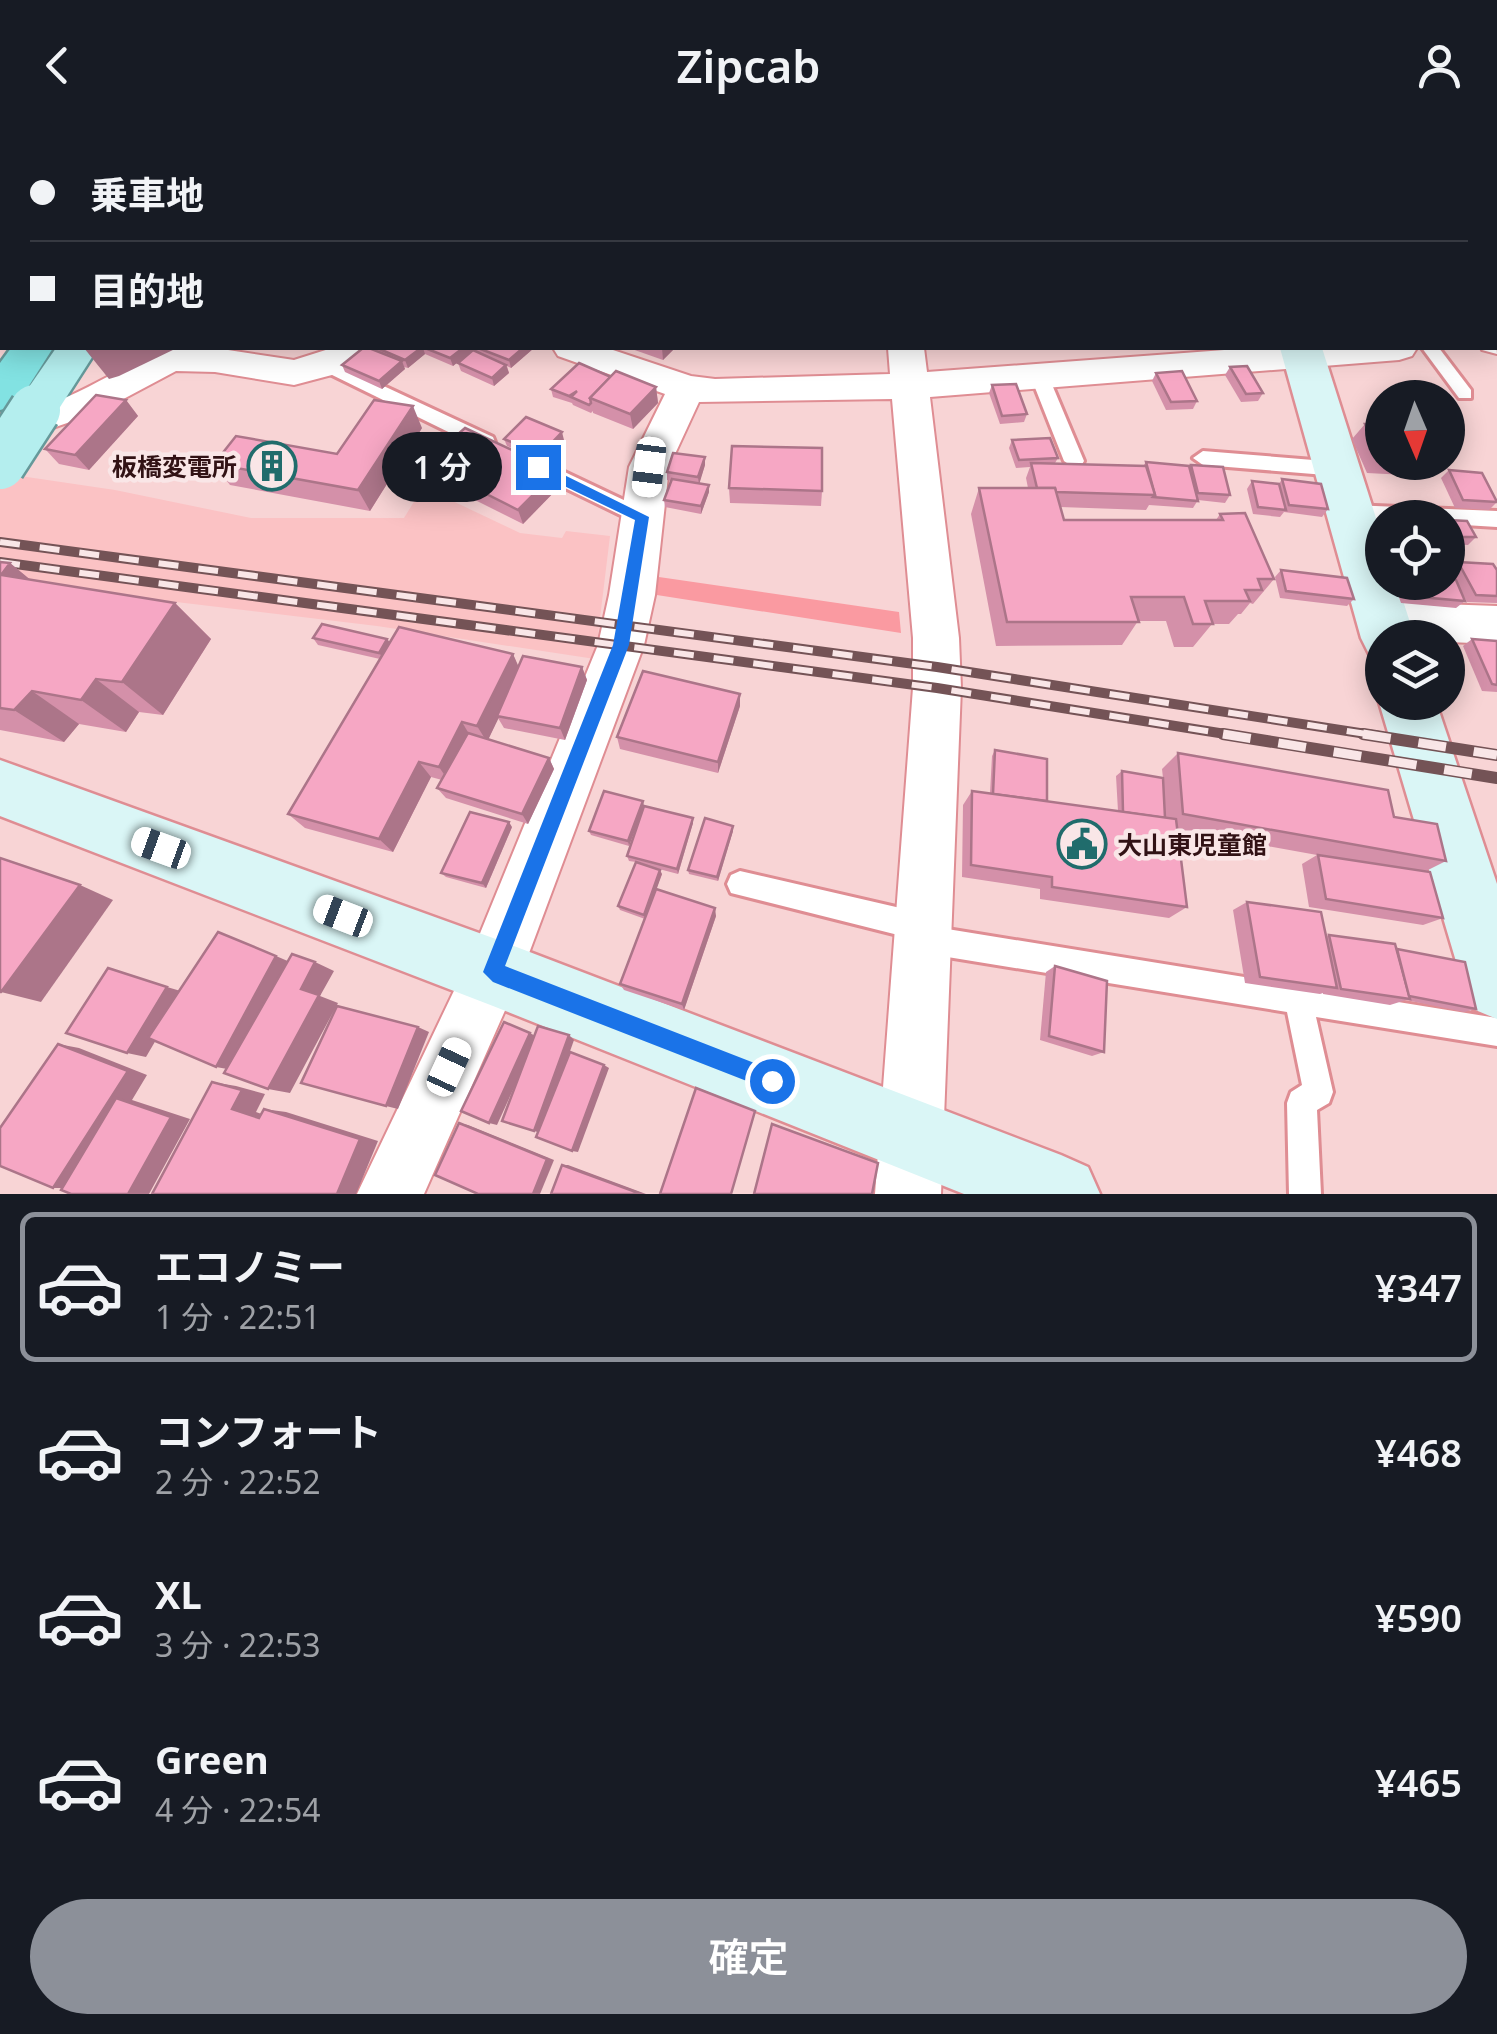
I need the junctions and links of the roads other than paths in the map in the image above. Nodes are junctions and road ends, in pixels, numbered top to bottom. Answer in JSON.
{"nodes":[{"id":1,"x":31,"y":350,"type":"edge"},
{"id":2,"x":75,"y":350,"type":"edge"},
{"id":3,"x":577,"y":350,"type":"edge"},
{"id":4,"x":1334,"y":350,"type":"edge"},
{"id":5,"x":1431,"y":350,"type":"edge"},
{"id":6,"x":1302,"y":351,"type":"edge"},
{"id":7,"x":1189,"y":355,"type":"edge"},
{"id":8,"x":344,"y":357,"type":"edge"},
{"id":9,"x":907,"y":367,"type":"edge"},
{"id":10,"x":1039,"y":374,"type":"junction"},
{"id":11,"x":1454,"y":380,"type":"edge"},
{"id":12,"x":688,"y":388,"type":"junction"},
{"id":13,"x":12,"y":411,"type":"edge"},
{"id":14,"x":1204,"y":458,"type":"dead end"},
{"id":15,"x":1074,"y":460,"type":"edge"},
{"id":16,"x":0,"y":464,"type":"edge"},
{"id":17,"x":1344,"y":490,"type":"junction"},
{"id":18,"x":642,"y":517,"type":"junction"},
{"id":19,"x":1497,"y":519,"type":"edge"},
{"id":20,"x":1382,"y":620,"type":"edge"},
{"id":21,"x":1497,"y":625,"type":"edge"},
{"id":22,"x":1465,"y":626,"type":"edge"},
{"id":23,"x":1412,"y":720,"type":"edge"},
{"id":24,"x":0,"y":788,"type":"edge"},
{"id":25,"x":740,"y":884,"type":"dead end"},
{"id":26,"x":924,"y":933,"type":"junction"},
{"id":27,"x":493,"y":972,"type":"junction"},
{"id":28,"x":1497,"y":986,"type":"edge"},
{"id":29,"x":1298,"y":999,"type":"junction"},
{"id":30,"x":1497,"y":1032,"type":"edge"},
{"id":31,"x":910,"y":1165,"type":"edge"},
{"id":32,"x":390,"y":1194,"type":"edge"},
{"id":33,"x":1061,"y":1194,"type":"edge"},
{"id":34,"x":1305,"y":1194,"type":"edge"}],
"edges":[{"from":1,"to":13,"type":"highway"},
{"from":2,"to":13,"type":"main road"},
{"from":3,"to":12,"type":"street"},
{"from":4,"to":6,"type":"street"},
{"from":5,"to":11,"type":"lane"},
{"from":6,"to":7,"type":"street"},
{"from":6,"to":17,"type":"street"},
{"from":7,"to":10,"type":"street"},
{"from":8,"to":13,"type":"street"},
{"from":8,"to":18,"type":"lane"},
{"from":9,"to":10,"type":"street"},
{"from":9,"to":12,"type":"street"},
{"from":9,"to":26,"type":"street"},
{"from":10,"to":15,"type":"lane"},
{"from":12,"to":18,"type":"street"},
{"from":13,"to":16,"type":"main road","bridge":true},
{"from":14,"to":17,"type":"lane"},
{"from":17,"to":19,"type":"lane"},
{"from":17,"to":20,"type":"street"},
{"from":18,"to":27,"type":"street"},
{"from":21,"to":22,"type":"street"},
{"from":23,"to":28,"type":"street"},
{"from":24,"to":27,"type":"street"},
{"from":25,"to":26,"type":"lane"},
{"from":26,"to":29,"type":"lane"},
{"from":26,"to":31,"type":"street"},
{"from":27,"to":31,"type":"street"},
{"from":27,"to":32,"type":"street"},
{"from":29,"to":30,"type":"lane"},
{"from":29,"to":34,"type":"lane"},
{"from":31,"to":33,"type":"street"}]}
